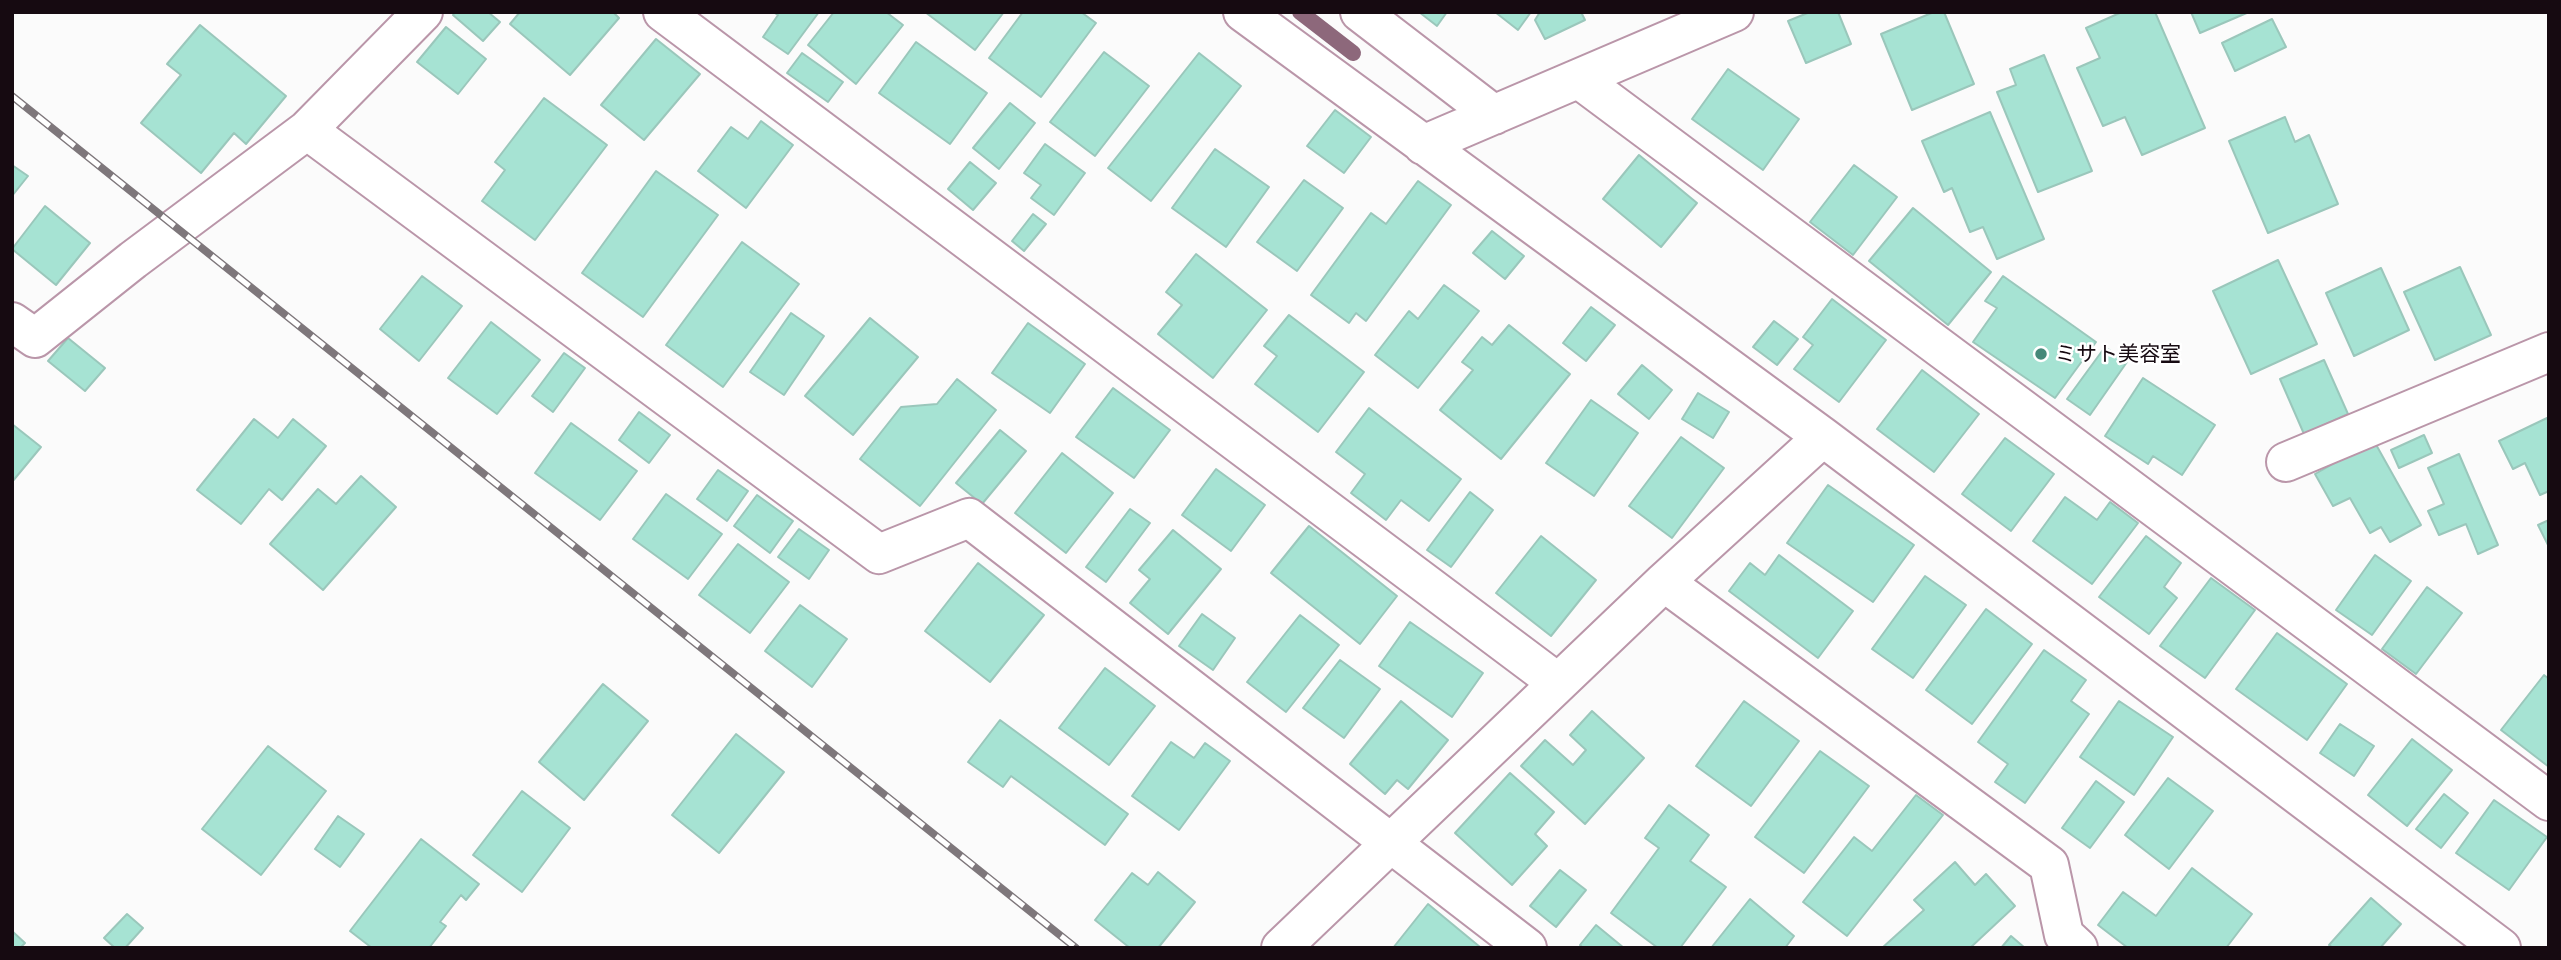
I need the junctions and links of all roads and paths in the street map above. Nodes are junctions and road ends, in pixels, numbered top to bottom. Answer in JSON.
{"nodes":[{"id":1,"x":423,"y":12,"type":"edge"},
{"id":2,"x":663,"y":12,"type":"edge"},
{"id":3,"x":1243,"y":12,"type":"edge"},
{"id":4,"x":1360,"y":12,"type":"edge"},
{"id":5,"x":1734,"y":12,"type":"edge"},
{"id":6,"x":1580,"y":79,"type":"junction"},
{"id":7,"x":1494,"y":115,"type":"junction"},
{"id":8,"x":307,"y":130,"type":"junction"},
{"id":9,"x":1423,"y":145,"type":"junction"},
{"id":10,"x":12,"y":322,"type":"edge"},
{"id":11,"x":2549,"y":352,"type":"edge"},
{"id":12,"x":1823,"y":437,"type":"junction"},
{"id":13,"x":2286,"y":462,"type":"dead end"},
{"id":14,"x":1664,"y":582,"type":"junction"},
{"id":15,"x":1558,"y":683,"type":"junction"},
{"id":16,"x":2549,"y":801,"type":"edge"},
{"id":17,"x":1392,"y":842,"type":"junction"},
{"id":18,"x":1281,"y":948,"type":"edge"},
{"id":19,"x":1527,"y":948,"type":"edge"},
{"id":20,"x":2078,"y":948,"type":"edge"},
{"id":21,"x":2501,"y":948,"type":"edge"}],
"edges":[{"from":1,"to":8,"type":"street"},
{"from":2,"to":15,"type":"street"},
{"from":3,"to":9,"type":"street"},
{"from":4,"to":7,"type":"street"},
{"from":5,"to":6,"type":"street"},
{"from":6,"to":7,"type":"street"},
{"from":6,"to":16,"type":"street"},
{"from":7,"to":9,"type":"street"},
{"from":8,"to":10,"type":"street"},
{"from":8,"to":17,"type":"street"},
{"from":9,"to":12,"type":"street"},
{"from":11,"to":13,"type":"street"},
{"from":12,"to":14,"type":"street"},
{"from":12,"to":21,"type":"street"},
{"from":14,"to":15,"type":"street"},
{"from":14,"to":20,"type":"street"},
{"from":15,"to":17,"type":"street"},
{"from":17,"to":18,"type":"street"},
{"from":17,"to":19,"type":"street"}]}
